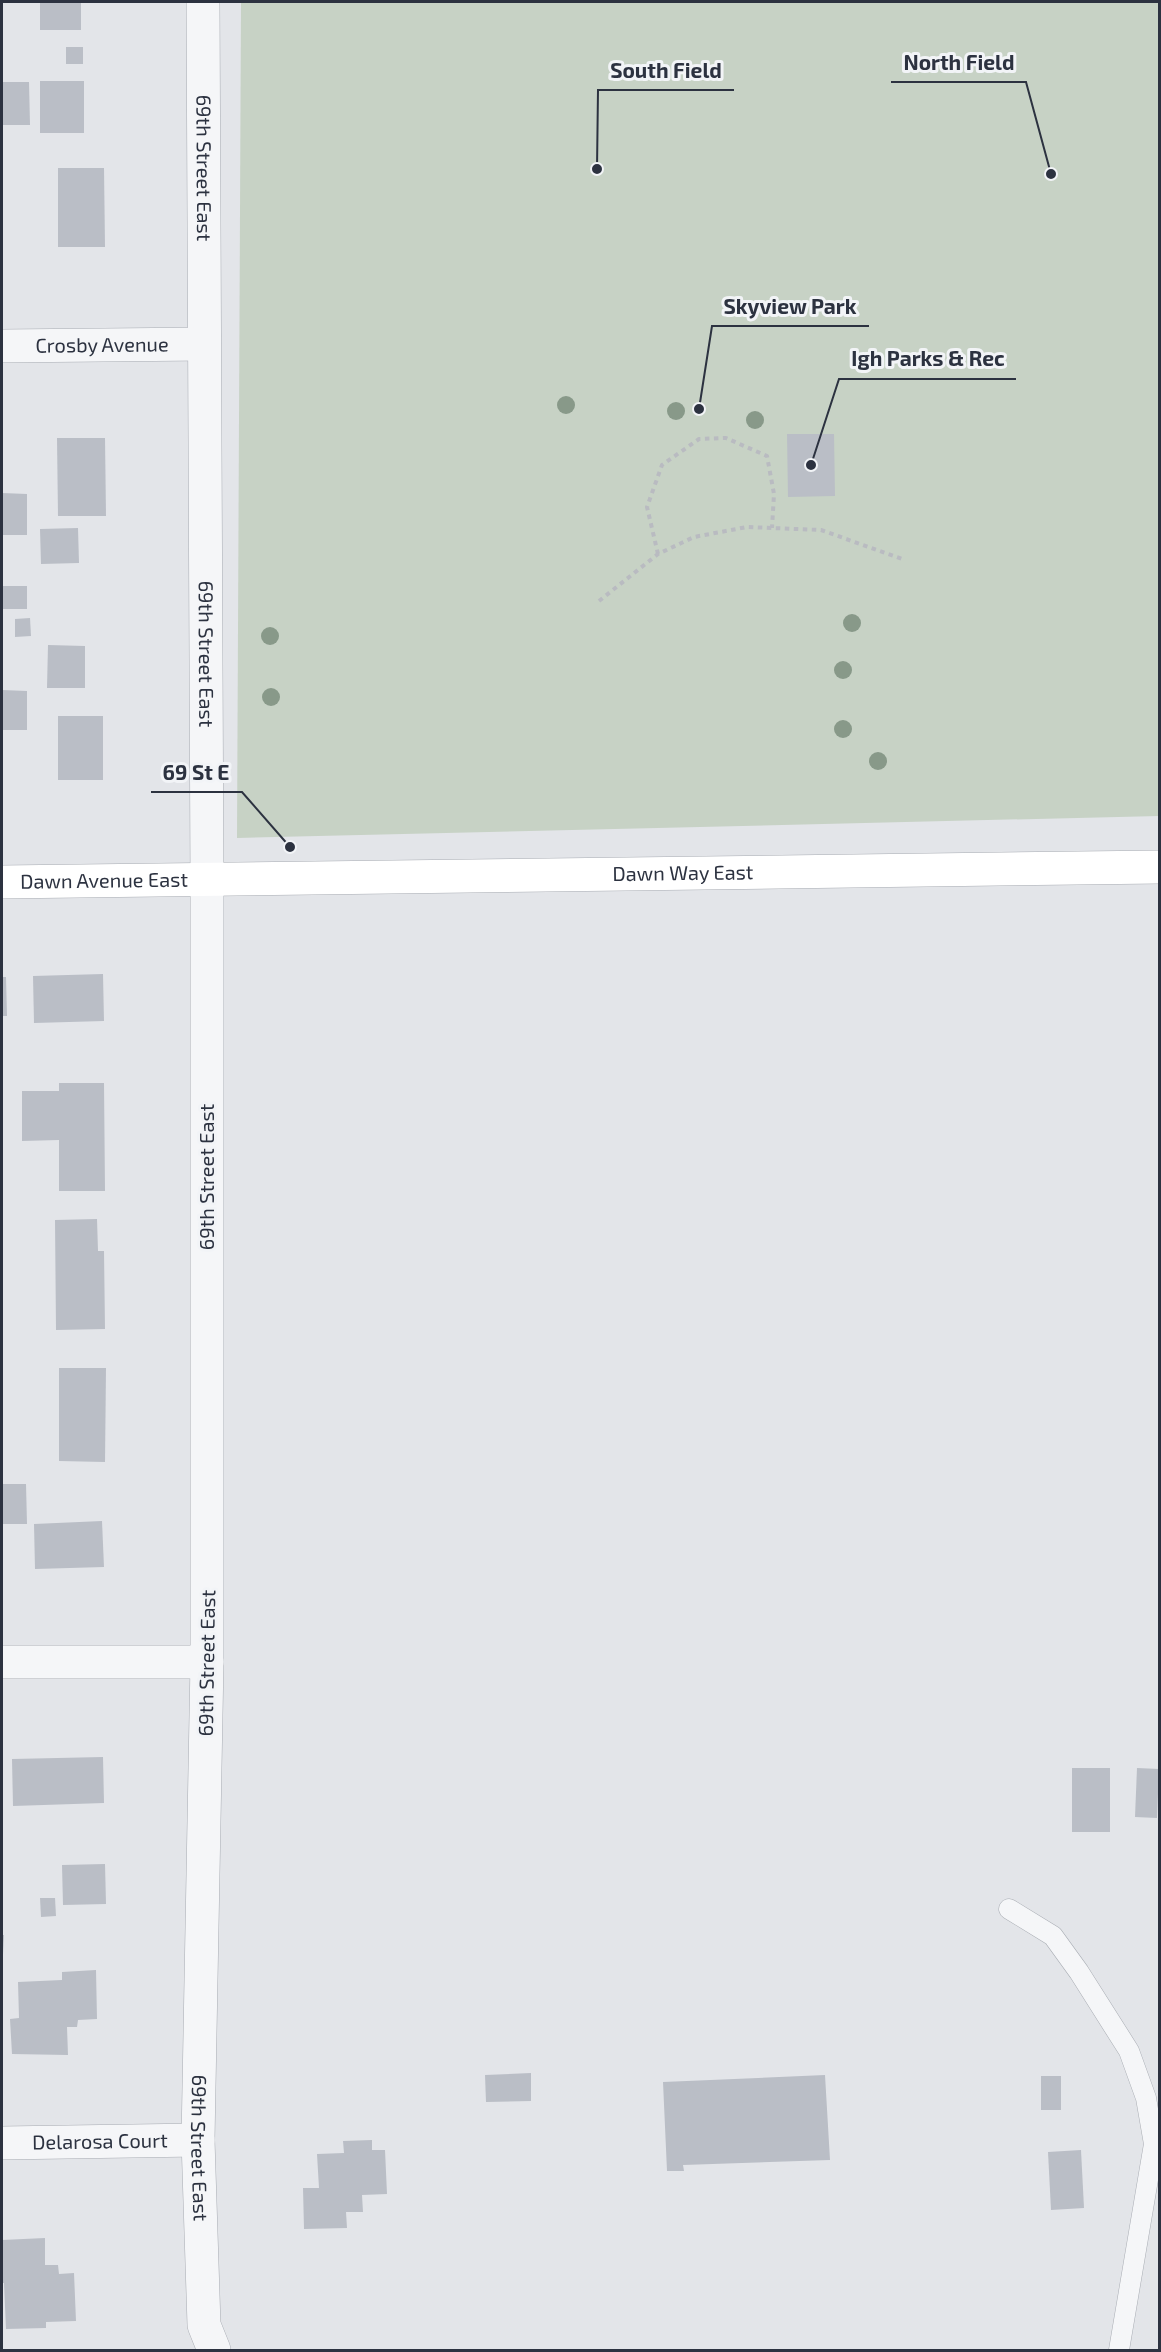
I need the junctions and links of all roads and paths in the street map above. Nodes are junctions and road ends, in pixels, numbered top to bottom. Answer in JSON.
{"nodes":[{"id":1,"x":202,"y":2,"type":"edge"},
{"id":2,"x":204,"y":344,"type":"junction"},
{"id":3,"x":2,"y":346,"type":"edge"},
{"id":4,"x":772,"y":528,"type":"junction"},
{"id":5,"x":658,"y":554,"type":"junction"},
{"id":6,"x":905,"y":560,"type":"dead end"},
{"id":7,"x":599,"y":601,"type":"dead end"},
{"id":8,"x":1160,"y":867,"type":"edge"},
{"id":9,"x":207,"y":881,"type":"junction"},
{"id":10,"x":2,"y":882,"type":"edge"},
{"id":11,"x":2,"y":1662,"type":"edge"},
{"id":12,"x":207,"y":1662,"type":"junction"},
{"id":13,"x":1009,"y":1909,"type":"dead end"},
{"id":14,"x":198,"y":2140,"type":"junction"},
{"id":15,"x":2,"y":2143,"type":"edge"},
{"id":16,"x":214,"y":2350,"type":"edge"},
{"id":17,"x":1119,"y":2350,"type":"edge"}],
"edges":[{"from":1,"to":2,"type":"street","name":"69th Street East"},
{"from":2,"to":3,"type":"street","name":"Crosby Avenue"},
{"from":2,"to":9,"type":"street","name":"69th Street East"},
{"from":4,"to":5,"type":"path"},
{"from":4,"to":5,"type":"path"},
{"from":4,"to":6,"type":"path"},
{"from":5,"to":7,"type":"path"},
{"from":8,"to":9,"type":"street","name":"Dawn Way East"},
{"from":9,"to":10,"type":"street","name":"Dawn Avenue East"},
{"from":9,"to":12,"type":"street","name":"69th Street East"},
{"from":11,"to":12,"type":"street"},
{"from":12,"to":14,"type":"street","name":"69th Street East"},
{"from":13,"to":17,"type":"lane"},
{"from":14,"to":15,"type":"street","name":"Delarosa Court"},
{"from":14,"to":16,"type":"street","name":"69th Street East"}]}
